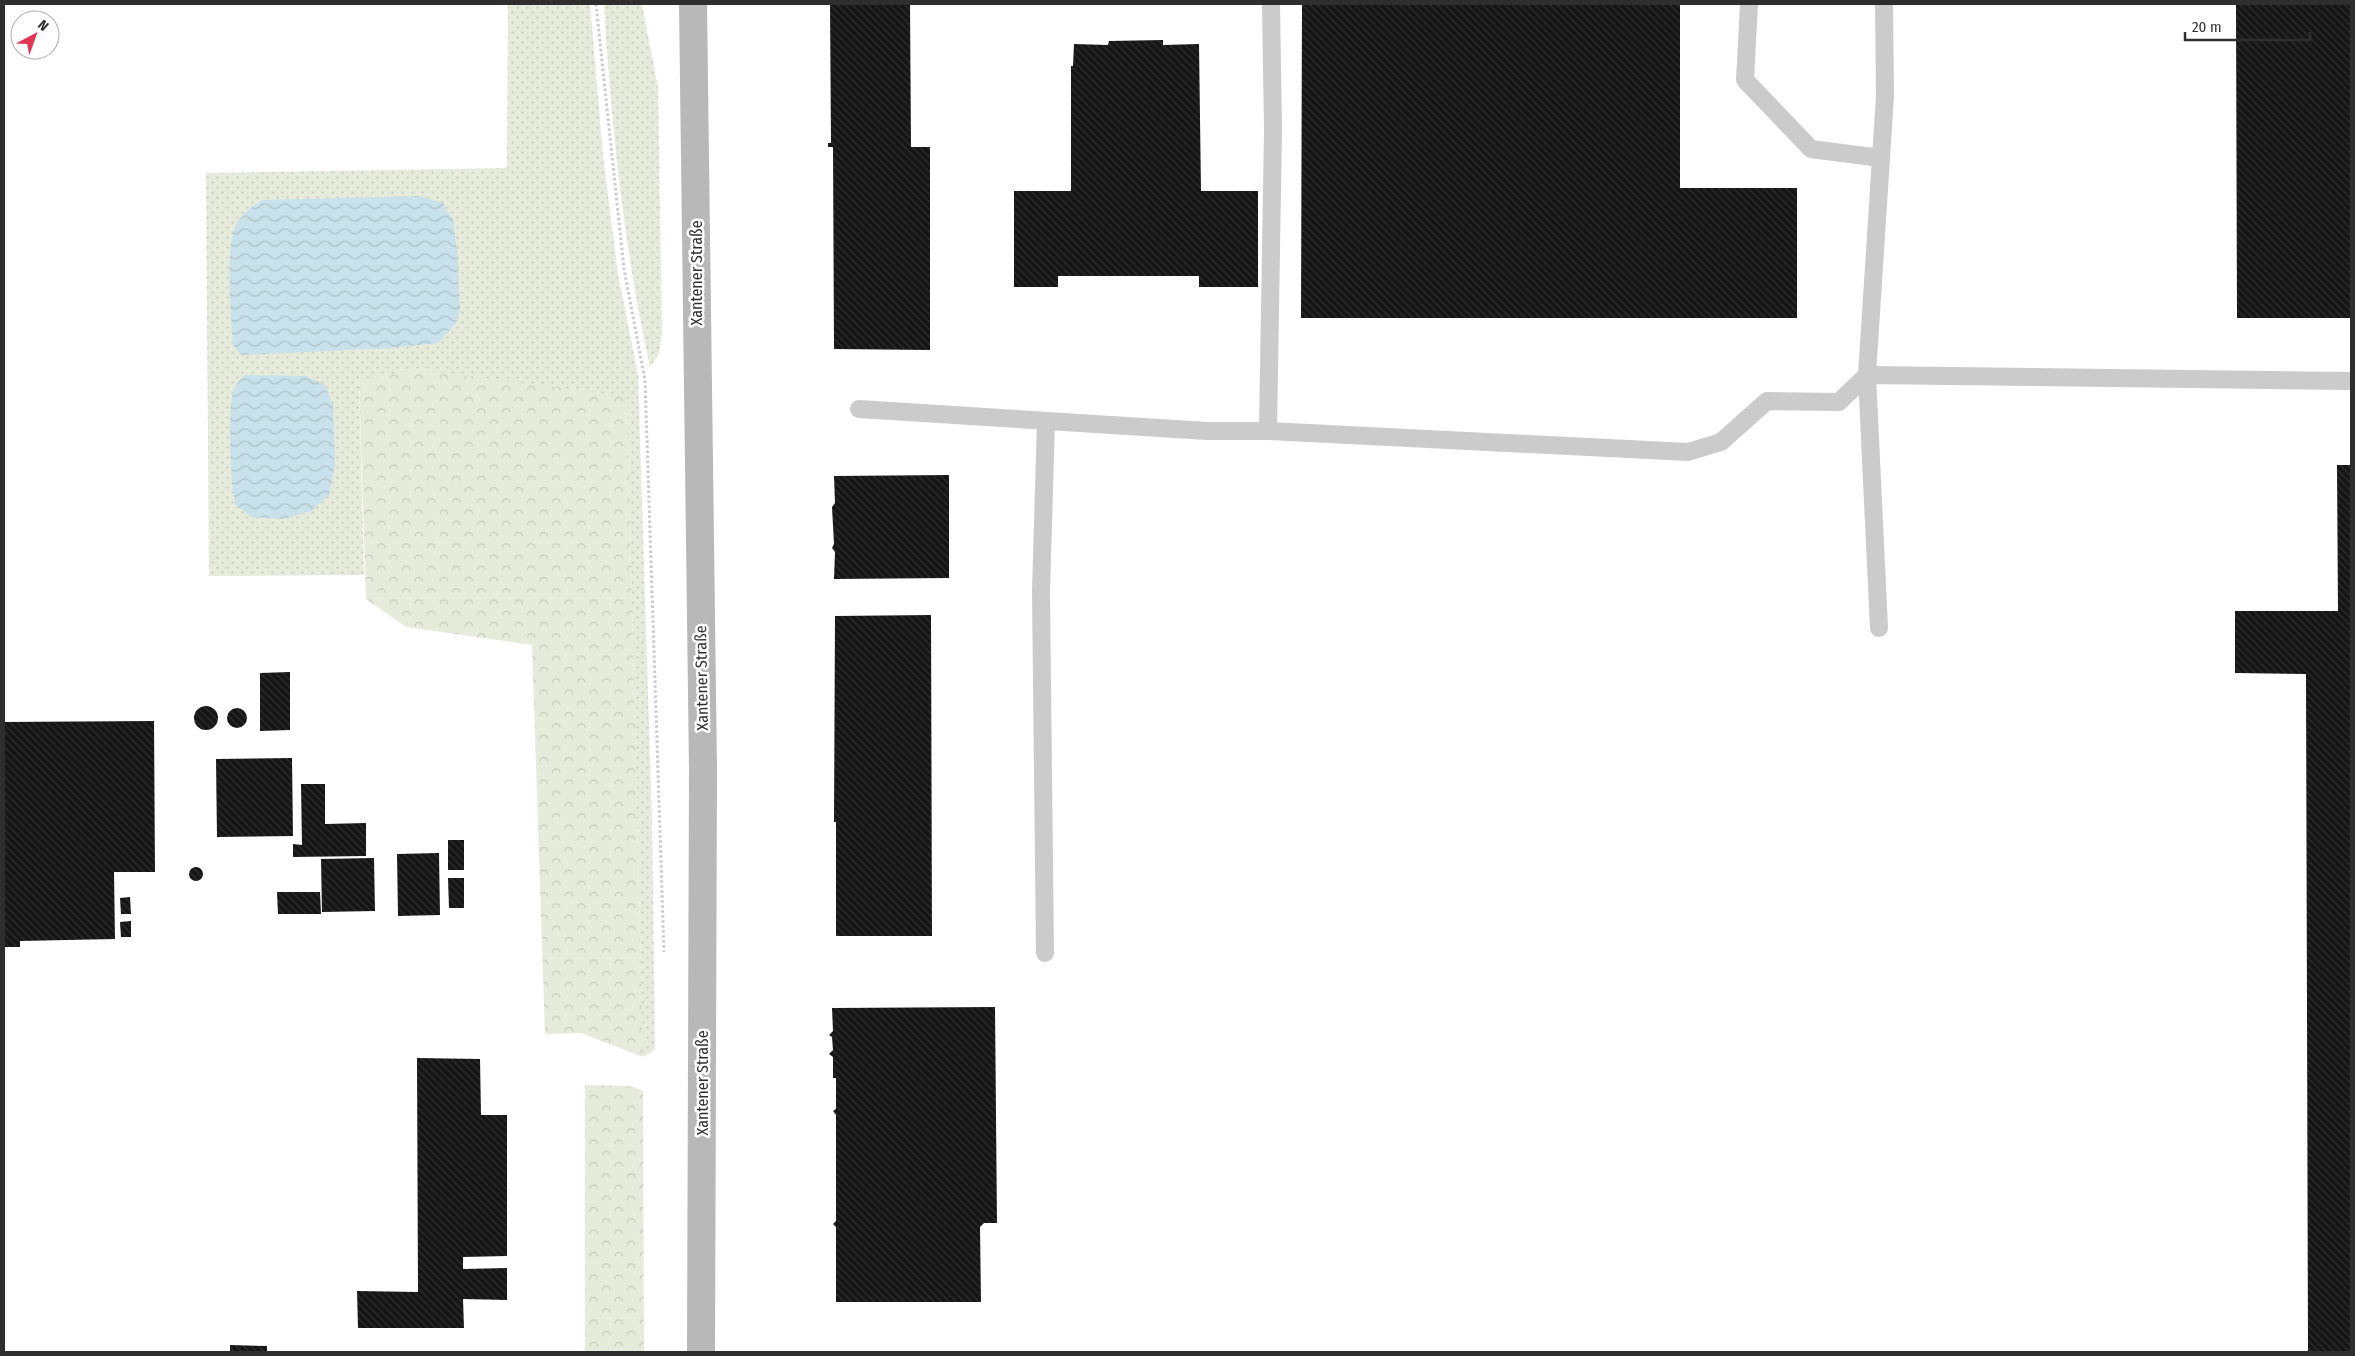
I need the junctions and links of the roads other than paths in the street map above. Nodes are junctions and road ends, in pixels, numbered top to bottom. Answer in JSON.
{"nodes":[{"id":1,"x":693,"y":4,"type":"edge"},
{"id":2,"x":1271,"y":4,"type":"edge"},
{"id":3,"x":1749,"y":4,"type":"edge"},
{"id":4,"x":1884,"y":4,"type":"edge"},
{"id":5,"x":1881,"y":158,"type":"junction"},
{"id":6,"x":1867,"y":375,"type":"junction"},
{"id":7,"x":2351,"y":381,"type":"edge"},
{"id":8,"x":859,"y":410,"type":"dead end"},
{"id":9,"x":1046,"y":421,"type":"junction"},
{"id":10,"x":1268,"y":431,"type":"junction"},
{"id":11,"x":1879,"y":628,"type":"dead end"},
{"id":12,"x":1045,"y":953,"type":"dead end"},
{"id":13,"x":701,"y":1352,"type":"edge"}],
"edges":[{"from":1,"to":13,"type":"main road","name":"Xantener Straße"},
{"from":2,"to":10,"type":"lane"},
{"from":3,"to":5,"type":"lane"},
{"from":4,"to":5,"type":"lane"},
{"from":5,"to":6,"type":"lane"},
{"from":6,"to":7,"type":"lane"},
{"from":6,"to":10,"type":"lane"},
{"from":6,"to":11,"type":"lane"},
{"from":8,"to":9,"type":"lane"},
{"from":9,"to":10,"type":"lane"},
{"from":9,"to":12,"type":"lane"}]}
